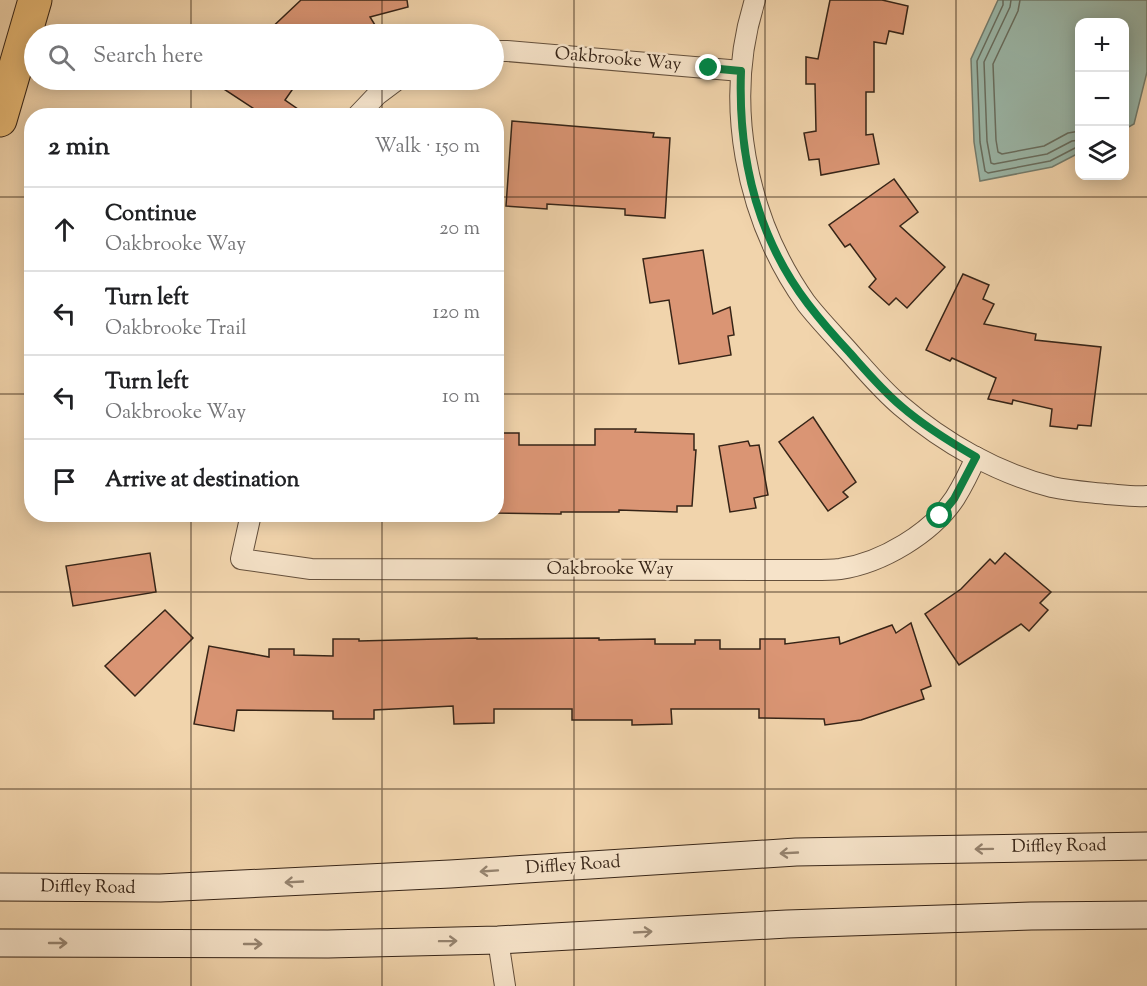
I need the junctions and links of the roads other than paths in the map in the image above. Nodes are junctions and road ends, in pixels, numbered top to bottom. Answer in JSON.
{"nodes":[{"id":1,"x":35,"y":0,"type":"edge"},
{"id":2,"x":755,"y":0,"type":"edge"},
{"id":3,"x":28,"y":24,"type":"edge"},
{"id":4,"x":24,"y":38,"type":"edge"},
{"id":5,"x":504,"y":51,"type":"edge"},
{"id":6,"x":741,"y":71,"type":"junction"},
{"id":7,"x":384,"y":90,"type":"edge"},
{"id":8,"x":365,"y":108,"type":"edge"},
{"id":9,"x":0,"y":120,"type":"edge"},
{"id":10,"x":976,"y":457,"type":"junction"},
{"id":11,"x":1147,"y":496,"type":"edge"},
{"id":12,"x":249,"y":522,"type":"edge"},
{"id":13,"x":1147,"y":846,"type":"edge"},
{"id":14,"x":0,"y":887,"type":"edge"},
{"id":15,"x":1147,"y":915,"type":"edge"},
{"id":16,"x":498,"y":940,"type":"junction"},
{"id":17,"x":0,"y":943,"type":"edge"},
{"id":18,"x":505,"y":986,"type":"edge"}],
"edges":[{"from":1,"to":3,"type":"highway"},
{"from":2,"to":6,"type":"street"},
{"from":4,"to":9,"type":"highway"},
{"from":5,"to":6,"type":"street","name":"Oakbrooke Way"},
{"from":6,"to":10,"type":"street"},
{"from":7,"to":8,"type":"street"},
{"from":10,"to":11,"type":"street"},
{"from":10,"to":12,"type":"street","name":"Oakbrooke Way"},
{"from":13,"to":14,"type":"main road","name":"Diffley Road","one_way":true},
{"from":16,"to":15,"type":"main road","one_way":true},
{"from":17,"to":16,"type":"main road","one_way":true},
{"from":16,"to":18,"type":"street"}]}
